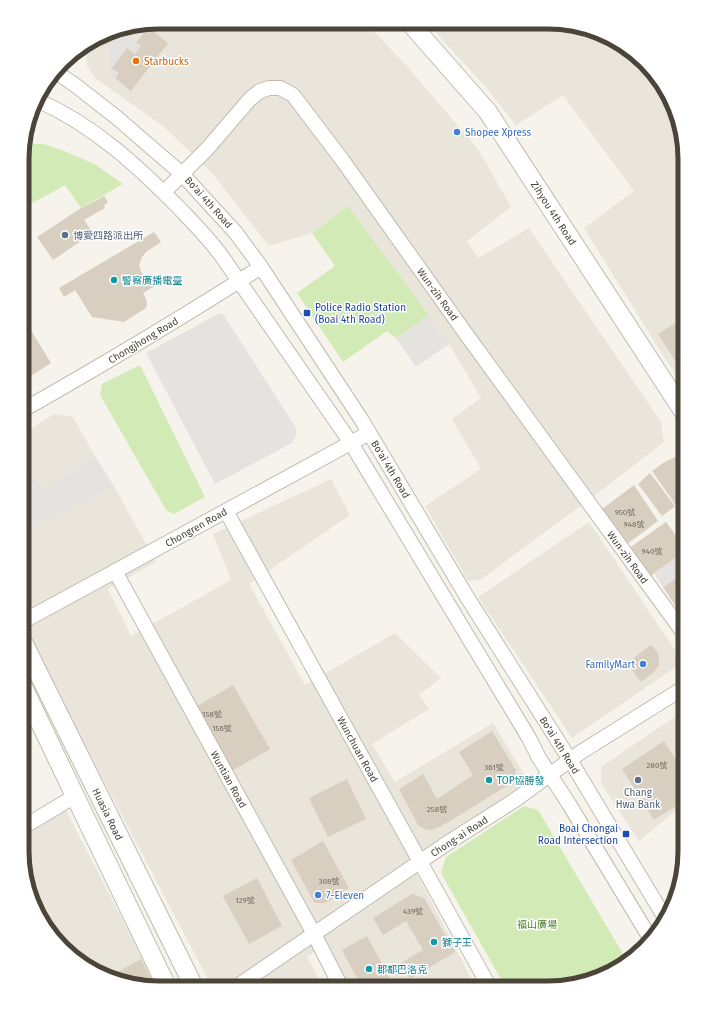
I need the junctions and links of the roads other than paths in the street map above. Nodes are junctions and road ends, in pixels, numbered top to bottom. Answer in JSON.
{"nodes":[{"id":1,"x":415,"y":29,"type":"edge"},
{"id":2,"x":60,"y":75,"type":"edge"},
{"id":3,"x":42,"y":102,"type":"edge"},
{"id":4,"x":182,"y":174,"type":"junction"},
{"id":5,"x":164,"y":192,"type":"junction"},
{"id":6,"x":262,"y":267,"type":"junction"},
{"id":7,"x":240,"y":281,"type":"junction"},
{"id":8,"x":678,"y":403,"type":"edge"},
{"id":9,"x":29,"y":407,"type":"edge"},
{"id":10,"x":369,"y":433,"type":"junction"},
{"id":11,"x":351,"y":443,"type":"junction"},
{"id":12,"x":226,"y":511,"type":"junction"},
{"id":13,"x":115,"y":571,"type":"junction"},
{"id":14,"x":29,"y":618,"type":"edge"},
{"id":15,"x":678,"y":626,"type":"edge"},
{"id":16,"x":29,"y":654,"type":"edge"},
{"id":17,"x":678,"y":691,"type":"edge"},
{"id":18,"x":29,"y":700,"type":"edge"},
{"id":19,"x":570,"y":760,"type":"junction"},
{"id":20,"x":550,"y":774,"type":"junction"},
{"id":21,"x":75,"y":796,"type":"junction"},
{"id":22,"x":29,"y":824,"type":"edge"},
{"id":23,"x":420,"y":861,"type":"junction"},
{"id":24,"x":662,"y":913,"type":"edge"},
{"id":25,"x":314,"y":934,"type":"junction"},
{"id":26,"x":648,"y":934,"type":"edge"},
{"id":27,"x":164,"y":981,"type":"edge"},
{"id":28,"x":191,"y":981,"type":"edge"},
{"id":29,"x":245,"y":981,"type":"edge"},
{"id":30,"x":338,"y":981,"type":"edge"},
{"id":31,"x":486,"y":981,"type":"edge"}],
"edges":[{"from":1,"to":8,"type":"street","name":"Zihyou 4th Road"},
{"from":2,"to":4,"type":"street","name":"Bo'ai 4th Road"},
{"from":3,"to":5,"type":"street","name":"Bo'ai 4th Road"},
{"from":4,"to":5,"type":"street","name":"Wun-zih Road"},
{"from":4,"to":6,"type":"street","name":"Bo'ai 4th Road"},
{"from":4,"to":15,"type":"street","name":"Wun-zih Road"},
{"from":5,"to":7,"type":"street","name":"Bo'ai 4th Road"},
{"from":6,"to":7,"type":"street","name":"Chongjhong Road"},
{"from":6,"to":10,"type":"street","name":"Bo'ai 4th Road"},
{"from":7,"to":9,"type":"street","name":"Chongjhong Road"},
{"from":7,"to":11,"type":"street","name":"Bo'ai 4th Road"},
{"from":10,"to":11,"type":"street","name":"Chongren Road"},
{"from":10,"to":19,"type":"street","name":"Bo'ai 4th Road"},
{"from":11,"to":12,"type":"street","name":"Chongren Road"},
{"from":11,"to":20,"type":"street","name":"Bo'ai 4th Road"},
{"from":12,"to":13,"type":"street","name":"Chongren Road"},
{"from":12,"to":23,"type":"street","name":"Wunchuan Road"},
{"from":13,"to":14,"type":"street","name":"Chongren Road"},
{"from":13,"to":25,"type":"street","name":"Wuntian Road"},
{"from":16,"to":28,"type":"street","name":"Huasia Road"},
{"from":17,"to":19,"type":"street","name":"Chong-ai Road"},
{"from":18,"to":21,"type":"street"},
{"from":19,"to":20,"type":"street","name":"Chong-ai Road"},
{"from":19,"to":24,"type":"street","name":"Bo'ai 4th Road"},
{"from":20,"to":23,"type":"street","name":"Chong-ai Road"},
{"from":20,"to":26,"type":"street","name":"Bo'ai 4th Road"},
{"from":21,"to":22,"type":"street"},
{"from":21,"to":27,"type":"street"},
{"from":23,"to":25,"type":"street","name":"Chong-ai Road"},
{"from":23,"to":31,"type":"street","name":"Wunchuan Road"},
{"from":25,"to":29,"type":"street","name":"Chong-ai Road"},
{"from":25,"to":30,"type":"street","name":"Wuntian Road"}]}
